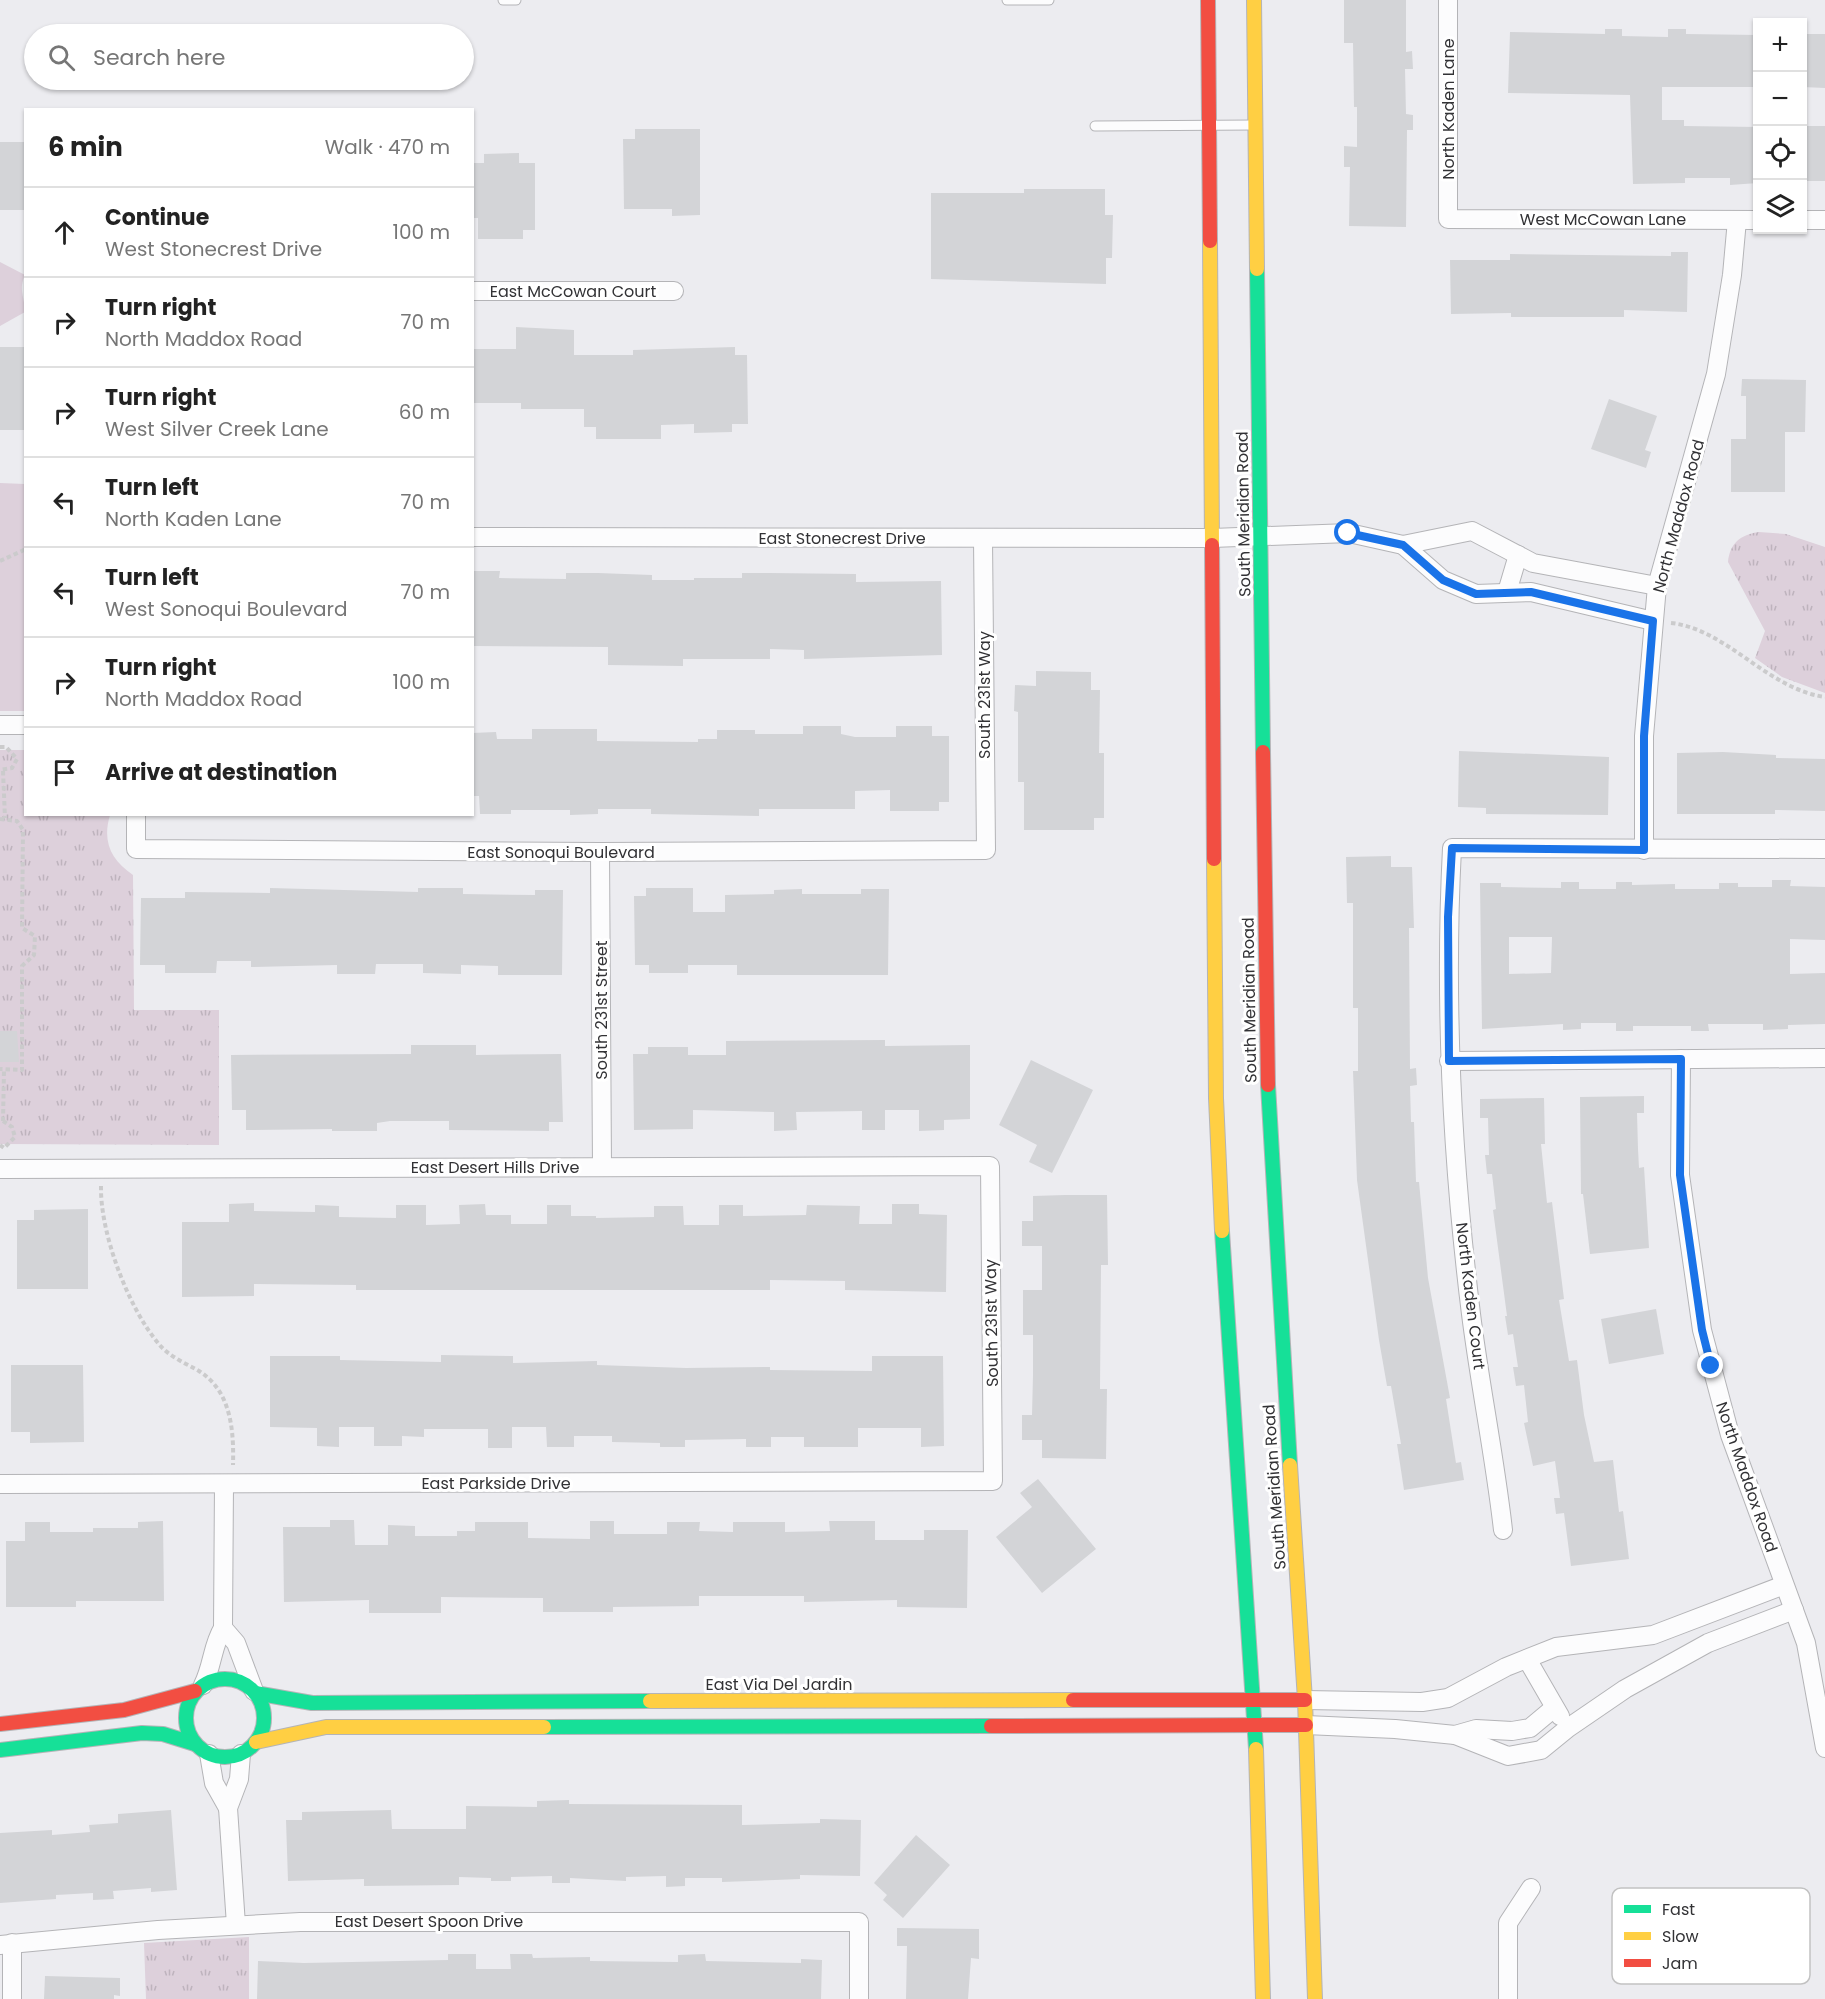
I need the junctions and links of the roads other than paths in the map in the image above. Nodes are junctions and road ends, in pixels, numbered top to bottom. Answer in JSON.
{"nodes":[{"id":1,"x":503,"y":0,"type":"edge"},
{"id":2,"x":516,"y":0,"type":"edge"},
{"id":3,"x":1007,"y":0,"type":"edge"},
{"id":4,"x":1048,"y":0,"type":"edge"},
{"id":5,"x":1208,"y":0,"type":"edge"},
{"id":6,"x":1254,"y":0,"type":"edge"},
{"id":7,"x":1448,"y":0,"type":"edge"},
{"id":8,"x":1210,"y":125,"type":"junction"},
{"id":9,"x":1256,"y":125,"type":"junction"},
{"id":10,"x":1095,"y":126,"type":"dead end"},
{"id":11,"x":1448,"y":219,"type":"joint"},
{"id":12,"x":1737,"y":220,"type":"junction"},
{"id":13,"x":1753,"y":220,"type":"edge"},
{"id":14,"x":1807,"y":220,"type":"edge"},
{"id":15,"x":1825,"y":220,"type":"edge"},
{"id":16,"x":474,"y":291,"type":"edge"},
{"id":17,"x":674,"y":291,"type":"dead end"},
{"id":18,"x":474,"y":537,"type":"edge"},
{"id":19,"x":1259,"y":537,"type":"junction"},
{"id":20,"x":1212,"y":538,"type":"junction"},
{"id":21,"x":983,"y":539,"type":"junction"},
{"id":22,"x":1403,"y":545,"type":"junction"},
{"id":23,"x":1518,"y":555,"type":"junction"},
{"id":24,"x":1657,"y":586,"type":"junction"},
{"id":25,"x":1506,"y":592,"type":"junction"},
{"id":26,"x":1653,"y":621,"type":"junction"},
{"id":27,"x":0,"y":725,"type":"edge"},
{"id":28,"x":24,"y":725,"type":"edge"},
{"id":29,"x":136,"y":816,"type":"edge"},
{"id":30,"x":1825,"y":849,"type":"edge"},
{"id":31,"x":986,"y":850,"type":"joint"},
{"id":32,"x":1644,"y":850,"type":"junction"},
{"id":33,"x":600,"y":852,"type":"junction"},
{"id":34,"x":1825,"y":1058,"type":"edge"},
{"id":35,"x":1681,"y":1059,"type":"junction"},
{"id":36,"x":1449,"y":1061,"type":"junction"},
{"id":37,"x":990,"y":1166,"type":"joint"},
{"id":38,"x":602,"y":1167,"type":"junction"},
{"id":39,"x":0,"y":1169,"type":"edge"},
{"id":40,"x":993,"y":1481,"type":"joint"},
{"id":41,"x":0,"y":1484,"type":"edge"},
{"id":42,"x":228,"y":1484,"type":"junction"},
{"id":43,"x":1503,"y":1530,"type":"dead end"},
{"id":44,"x":1784,"y":1585,"type":"junction"},
{"id":45,"x":1794,"y":1610,"type":"junction"},
{"id":46,"x":223,"y":1628,"type":"junction"},
{"id":47,"x":1527,"y":1659,"type":"junction"},
{"id":48,"x":199,"y":1688,"type":"junction"},
{"id":49,"x":254,"y":1692,"type":"junction"},
{"id":50,"x":1255,"y":1700,"type":"junction"},
{"id":51,"x":1305,"y":1700,"type":"junction"},
{"id":52,"x":1554,"y":1708,"type":"junction"},
{"id":53,"x":0,"y":1724,"type":"edge"},
{"id":54,"x":1306,"y":1725,"type":"junction"},
{"id":55,"x":1256,"y":1726,"type":"junction"},
{"id":56,"x":1568,"y":1728,"type":"junction"},
{"id":57,"x":1455,"y":1735,"type":"junction"},
{"id":58,"x":256,"y":1742,"type":"junction"},
{"id":59,"x":1825,"y":1748,"type":"edge"},
{"id":60,"x":202,"y":1749,"type":"junction"},
{"id":61,"x":0,"y":1750,"type":"edge"},
{"id":62,"x":241,"y":1754,"type":"junction"},
{"id":63,"x":228,"y":1808,"type":"junction"},
{"id":64,"x":1531,"y":1888,"type":"dead end"},
{"id":65,"x":236,"y":1925,"type":"junction"},
{"id":66,"x":6,"y":1944,"type":"edge"},
{"id":67,"x":12,"y":1999,"type":"edge"},
{"id":68,"x":859,"y":1999,"type":"edge"},
{"id":69,"x":1263,"y":1999,"type":"edge"},
{"id":70,"x":1316,"y":1999,"type":"edge"},
{"id":71,"x":1508,"y":1999,"type":"edge"}],
"edges":[{"from":1,"to":2,"type":"lane"},
{"from":3,"to":4,"type":"lane"},
{"from":5,"to":8,"type":"street","name":"South Meridian Road"},
{"from":6,"to":9,"type":"street","name":"South Meridian Road"},
{"from":7,"to":11,"type":"street","name":"North Kaden Lane"},
{"from":8,"to":9,"type":"lane"},
{"from":8,"to":10,"type":"lane"},
{"from":8,"to":20,"type":"street","name":"South Meridian Road"},
{"from":9,"to":19,"type":"street","name":"South Meridian Road"},
{"from":11,"to":12,"type":"street","name":"West McCowan Lane"},
{"from":12,"to":13,"type":"street","name":"West McCowan Lane"},
{"from":12,"to":24,"type":"street","name":"North Maddox Road"},
{"from":14,"to":15,"type":"street"},
{"from":16,"to":17,"type":"street","name":"East McCowan Court"},
{"from":18,"to":21,"type":"street","name":"East Stonecrest Drive"},
{"from":19,"to":20,"type":"street","name":"East Stonecrest Drive"},
{"from":19,"to":22,"type":"street","name":"East Stonecrest Drive"},
{"from":19,"to":51,"type":"street","name":"South Meridian Road"},
{"from":20,"to":21,"type":"street","name":"East Stonecrest Drive"},
{"from":20,"to":50,"type":"street","name":"South Meridian Road"},
{"from":21,"to":31,"type":"street","name":"South 231st Way"},
{"from":22,"to":23,"type":"street"},
{"from":22,"to":25,"type":"street"},
{"from":23,"to":24,"type":"street"},
{"from":23,"to":25,"type":"street"},
{"from":24,"to":26,"type":"street","name":"North Maddox Road"},
{"from":25,"to":26,"type":"street"},
{"from":26,"to":32,"type":"street","name":"North Maddox Road"},
{"from":27,"to":28,"type":"street"},
{"from":29,"to":33,"type":"street","name":"East Sonoqui Boulevard"},
{"from":30,"to":32,"type":"street"},
{"from":31,"to":33,"type":"street","name":"East Sonoqui Boulevard"},
{"from":32,"to":36,"type":"street"},
{"from":33,"to":38,"type":"street","name":"South 231st Street"},
{"from":34,"to":35,"type":"street"},
{"from":35,"to":36,"type":"street"},
{"from":35,"to":44,"type":"street","name":"North Maddox Road"},
{"from":36,"to":43,"type":"street","name":"North Kaden Court"},
{"from":37,"to":38,"type":"street","name":"East Desert Hills Drive"},
{"from":37,"to":40,"type":"street","name":"South 231st Way"},
{"from":38,"to":39,"type":"street","name":"East Desert Hills Drive"},
{"from":40,"to":42,"type":"street","name":"East Parkside Drive"},
{"from":41,"to":42,"type":"street","name":"East Parkside Drive"},
{"from":42,"to":46,"type":"street"},
{"from":44,"to":45,"type":"street","name":"North Maddox Road"},
{"from":44,"to":47,"type":"street"},
{"from":45,"to":56,"type":"street"},
{"from":45,"to":59,"type":"street","name":"North Maddox Road"},
{"from":46,"to":48,"type":"street"},
{"from":46,"to":49,"type":"street"},
{"from":47,"to":51,"type":"street"},
{"from":47,"to":52,"type":"street"},
{"from":48,"to":49,"type":"street"},
{"from":48,"to":53,"type":"street"},
{"from":48,"to":60,"type":"street"},
{"from":49,"to":50,"type":"street","name":"East Via Del Jardin"},
{"from":49,"to":58,"type":"street"},
{"from":50,"to":51,"type":"street","name":"East Via Del Jardin"},
{"from":50,"to":55,"type":"street","name":"South Meridian Road"},
{"from":51,"to":54,"type":"street","name":"South Meridian Road"},
{"from":52,"to":56,"type":"street"},
{"from":52,"to":57,"type":"street"},
{"from":54,"to":55,"type":"street"},
{"from":54,"to":57,"type":"street"},
{"from":54,"to":70,"type":"street","name":"South Meridian Road"},
{"from":55,"to":58,"type":"street"},
{"from":55,"to":69,"type":"street","name":"South Meridian Road"},
{"from":56,"to":57,"type":"street"},
{"from":58,"to":62,"type":"street"},
{"from":60,"to":61,"type":"street"},
{"from":60,"to":62,"type":"street"},
{"from":60,"to":63,"type":"street"},
{"from":62,"to":63,"type":"street"},
{"from":63,"to":65,"type":"street"},
{"from":64,"to":71,"type":"street"},
{"from":65,"to":66,"type":"street","name":"East Desert Spoon Drive"},
{"from":65,"to":68,"type":"street","name":"East Desert Spoon Drive"},
{"from":66,"to":67,"type":"street"}]}
